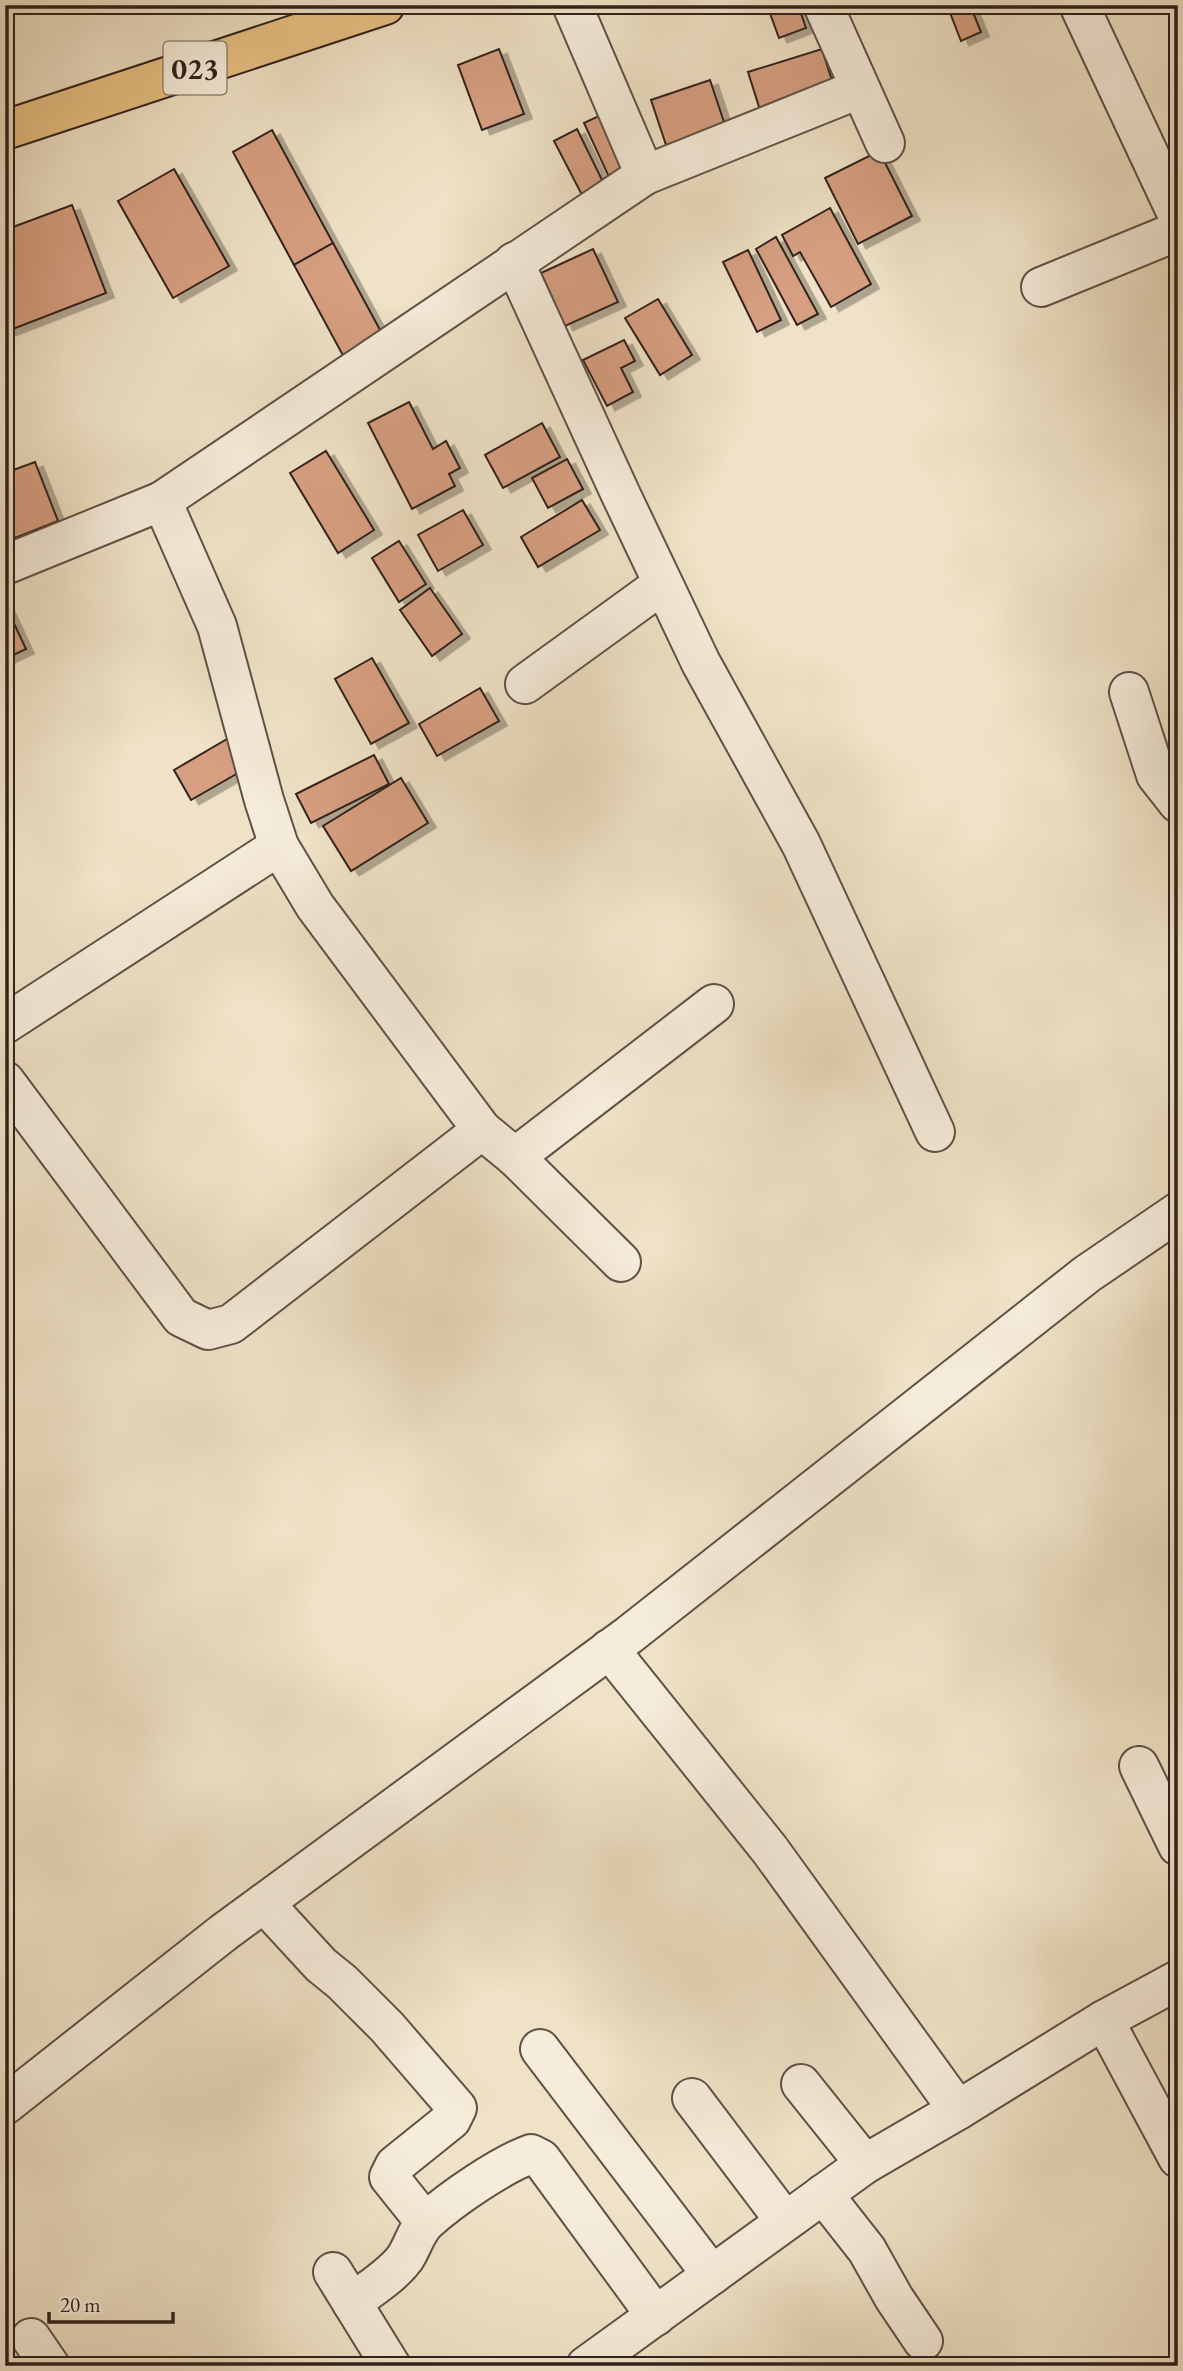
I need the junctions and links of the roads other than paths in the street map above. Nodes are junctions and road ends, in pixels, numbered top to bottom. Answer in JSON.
{"nodes":[{"id":1,"x":385,"y":5,"type":"edge"},
{"id":2,"x":572,"y":5,"type":"edge"},
{"id":3,"x":823,"y":5,"type":"edge"},
{"id":4,"x":1079,"y":5,"type":"edge"},
{"id":5,"x":859,"y":89,"type":"junction"},
{"id":6,"x":5,"y":130,"type":"edge"},
{"id":7,"x":885,"y":143,"type":"dead end"},
{"id":8,"x":645,"y":174,"type":"junction"},
{"id":9,"x":1178,"y":216,"type":"edge"},
{"id":10,"x":1178,"y":231,"type":"edge"},
{"id":11,"x":514,"y":262,"type":"junction"},
{"id":12,"x":1041,"y":287,"type":"dead end"},
{"id":13,"x":162,"y":501,"type":"junction"},
{"id":14,"x":5,"y":565,"type":"edge"},
{"id":15,"x":663,"y":584,"type":"junction"},
{"id":16,"x":525,"y":684,"type":"dead end"},
{"id":17,"x":1129,"y":692,"type":"dead end"},
{"id":18,"x":1178,"y":803,"type":"edge"},
{"id":19,"x":279,"y":846,"type":"junction"},
{"id":20,"x":714,"y":1004,"type":"dead end"},
{"id":21,"x":5,"y":1024,"type":"edge"},
{"id":22,"x":5,"y":1081,"type":"edge"},
{"id":23,"x":482,"y":1130,"type":"junction"},
{"id":24,"x":935,"y":1132,"type":"dead end"},
{"id":25,"x":515,"y":1157,"type":"junction"},
{"id":26,"x":1178,"y":1212,"type":"edge"},
{"id":27,"x":621,"y":1262,"type":"dead end"},
{"id":28,"x":608,"y":1649,"type":"junction"},
{"id":29,"x":1139,"y":1766,"type":"dead end"},
{"id":30,"x":1178,"y":1846,"type":"edge"},
{"id":31,"x":264,"y":1903,"type":"junction"},
{"id":32,"x":1178,"y":1980,"type":"edge"},
{"id":33,"x":1104,"y":2020,"type":"junction"},
{"id":34,"x":540,"y":2049,"type":"dead end"},
{"id":35,"x":801,"y":2084,"type":"dead end"},
{"id":36,"x":692,"y":2098,"type":"dead end"},
{"id":37,"x":5,"y":2105,"type":"edge"},
{"id":38,"x":958,"y":2110,"type":"junction"},
{"id":39,"x":1178,"y":2158,"type":"edge"},
{"id":40,"x":865,"y":2164,"type":"junction"},
{"id":41,"x":823,"y":2194,"type":"junction"},
{"id":42,"x":785,"y":2221,"type":"junction"},
{"id":43,"x":425,"y":2222,"type":"junction"},
{"id":44,"x":712,"y":2275,"type":"junction"},
{"id":45,"x":656,"y":2316,"type":"junction"},
{"id":46,"x":923,"y":2341,"type":"dead end"},
{"id":47,"x":391,"y":2366,"type":"edge"},
{"id":48,"x":586,"y":2366,"type":"edge"}],
"edges":[{"from":1,"to":6,"type":"main road","number":"023"},
{"from":2,"to":8,"type":"street"},
{"from":3,"to":5,"type":"street"},
{"from":4,"to":9,"type":"street"},
{"from":5,"to":7,"type":"street"},
{"from":5,"to":8,"type":"street"},
{"from":8,"to":11,"type":"street"},
{"from":10,"to":12,"type":"street"},
{"from":11,"to":13,"type":"street"},
{"from":11,"to":15,"type":"street"},
{"from":13,"to":14,"type":"street"},
{"from":13,"to":19,"type":"street"},
{"from":15,"to":16,"type":"street"},
{"from":15,"to":24,"type":"street"},
{"from":17,"to":18,"type":"street"},
{"from":19,"to":21,"type":"street"},
{"from":19,"to":23,"type":"street"},
{"from":20,"to":25,"type":"street"},
{"from":22,"to":23,"type":"street"},
{"from":23,"to":25,"type":"street"},
{"from":25,"to":27,"type":"street"},
{"from":26,"to":28,"type":"street"},
{"from":28,"to":31,"type":"street"},
{"from":28,"to":38,"type":"street"},
{"from":29,"to":30,"type":"street"},
{"from":31,"to":37,"type":"street"},
{"from":31,"to":43,"type":"street"},
{"from":32,"to":33,"type":"street"},
{"from":33,"to":38,"type":"street"},
{"from":33,"to":39,"type":"street"},
{"from":34,"to":44,"type":"street"},
{"from":35,"to":40,"type":"street"},
{"from":36,"to":42,"type":"street"},
{"from":38,"to":40,"type":"street"},
{"from":40,"to":41,"type":"street"},
{"from":41,"to":42,"type":"street"},
{"from":41,"to":46,"type":"street"},
{"from":42,"to":44,"type":"street"},
{"from":43,"to":45,"type":"street"},
{"from":43,"to":47,"type":"street"},
{"from":44,"to":45,"type":"street"},
{"from":45,"to":48,"type":"street"}]}
